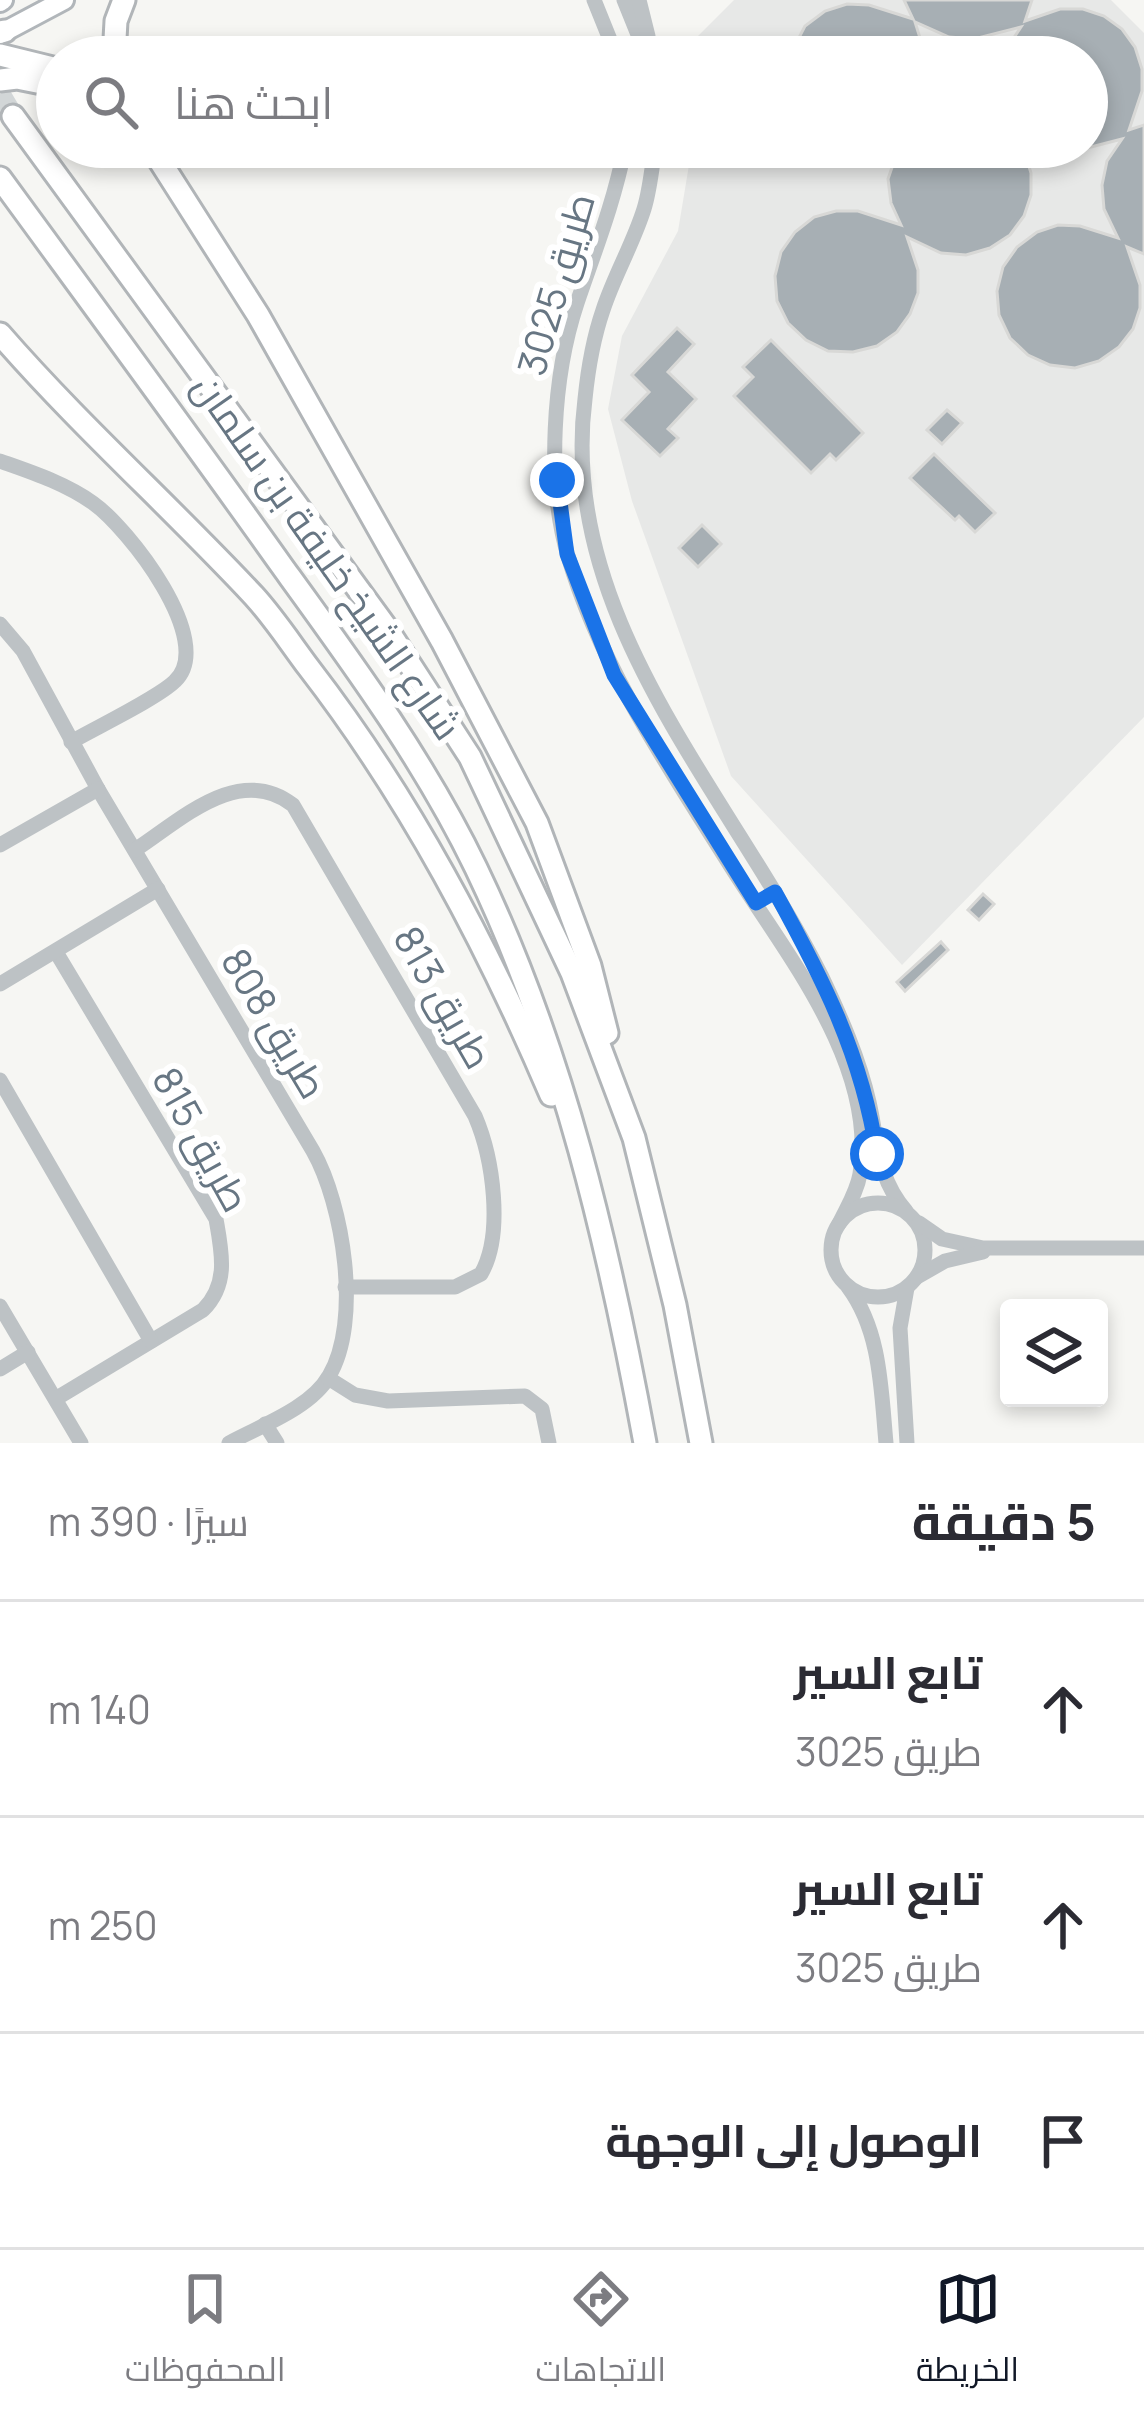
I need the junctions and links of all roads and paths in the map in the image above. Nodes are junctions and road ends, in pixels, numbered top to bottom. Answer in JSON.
{"nodes":[{"id":1,"x":64,"y":0,"type":"edge"},
{"id":2,"x":124,"y":0,"type":"edge"},
{"id":3,"x":594,"y":0,"type":"edge"},
{"id":4,"x":624,"y":0,"type":"edge"},
{"id":5,"x":638,"y":0,"type":"edge"},
{"id":6,"x":2,"y":32,"type":"edge"},
{"id":7,"x":115,"y":36,"type":"edge"},
{"id":8,"x":609,"y":36,"type":"edge"},
{"id":9,"x":640,"y":36,"type":"edge"},
{"id":10,"x":645,"y":36,"type":"edge"},
{"id":11,"x":0,"y":55,"type":"edge"},
{"id":12,"x":36,"y":64,"type":"edge"},
{"id":13,"x":0,"y":80,"type":"edge"},
{"id":14,"x":36,"y":82,"type":"edge"},
{"id":15,"x":13,"y":116,"type":"tunnel mouth"},
{"id":16,"x":36,"y":148,"type":"edge"},
{"id":17,"x":51,"y":168,"type":"edge"},
{"id":18,"x":163,"y":168,"type":"edge"},
{"id":19,"x":621,"y":168,"type":"edge"},
{"id":20,"x":652,"y":168,"type":"edge"},
{"id":21,"x":0,"y":178,"type":"edge"},
{"id":22,"x":0,"y":334,"type":"edge"},
{"id":23,"x":0,"y":461,"type":"edge"},
{"id":24,"x":0,"y":624,"type":"edge"},
{"id":25,"x":637,"y":663,"type":"junction"},
{"id":26,"x":614,"y":675,"type":"junction"},
{"id":27,"x":71,"y":742,"type":"junction"},
{"id":28,"x":98,"y":789,"type":"junction"},
{"id":29,"x":738,"y":830,"type":"junction"},
{"id":30,"x":716,"y":843,"type":"junction"},
{"id":31,"x":0,"y":845,"type":"edge"},
{"id":32,"x":135,"y":850,"type":"junction"},
{"id":33,"x":158,"y":889,"type":"junction"},
{"id":34,"x":775,"y":892,"type":"junction"},
{"id":35,"x":756,"y":903,"type":"junction"},
{"id":36,"x":56,"y":952,"type":"junction"},
{"id":37,"x":0,"y":984,"type":"edge"},
{"id":38,"x":0,"y":1081,"type":"edge"},
{"id":39,"x":634,"y":1138,"type":"junction"},
{"id":40,"x":587,"y":1178,"type":"junction"},
{"id":41,"x":911,"y":1216,"type":"junction"},
{"id":42,"x":839,"y":1224,"type":"junction"},
{"id":43,"x":1144,"y":1248,"type":"edge"},
{"id":44,"x":1004,"y":1249,"type":"junction"},
{"id":45,"x":912,"y":1282,"type":"junction"},
{"id":46,"x":847,"y":1285,"type":"junction"},
{"id":47,"x":345,"y":1287,"type":"junction"},
{"id":48,"x":0,"y":1306,"type":"edge"},
{"id":49,"x":151,"y":1341,"type":"junction"},
{"id":50,"x":28,"y":1352,"type":"junction"},
{"id":51,"x":0,"y":1369,"type":"edge"},
{"id":52,"x":328,"y":1378,"type":"junction"},
{"id":53,"x":57,"y":1397,"type":"junction"},
{"id":54,"x":265,"y":1424,"type":"junction"},
{"id":55,"x":81,"y":1443,"type":"edge"},
{"id":56,"x":229,"y":1443,"type":"edge"},
{"id":57,"x":277,"y":1443,"type":"edge"},
{"id":58,"x":549,"y":1443,"type":"edge"},
{"id":59,"x":645,"y":1443,"type":"edge"},
{"id":60,"x":701,"y":1443,"type":"edge"},
{"id":61,"x":886,"y":1443,"type":"edge"},
{"id":62,"x":907,"y":1443,"type":"edge"}],
"edges":[{"from":1,"to":6,"type":"main road"},
{"from":2,"to":7,"type":"highway"},
{"from":3,"to":8,"type":"street"},
{"from":4,"to":9,"type":"street"},
{"from":5,"to":10,"type":"street"},
{"from":11,"to":12,"type":"highway"},
{"from":13,"to":14,"type":"highway"},
{"from":15,"to":16,"type":"highway","name":"شارع الشيخ خليفة بن سلمان"},
{"from":17,"to":39,"type":"highway","name":"شارع الشيخ خليفة بن سلمان"},
{"from":18,"to":39,"type":"highway"},
{"from":19,"to":26,"type":"street","name":"طريق 3025"},
{"from":20,"to":25,"type":"street","name":"طريق 3025"},
{"from":21,"to":40,"type":"highway","name":"شارع الشيخ خليفة بن سلمان"},
{"from":22,"to":40,"type":"highway"},
{"from":23,"to":27,"type":"street"},
{"from":24,"to":27,"type":"street","name":"طريق 808"},
{"from":25,"to":26,"type":"street"},
{"from":25,"to":29,"type":"street","name":"طريق 3025"},
{"from":26,"to":30,"type":"street","name":"طريق 3025"},
{"from":27,"to":28,"type":"street","name":"طريق 808"},
{"from":28,"to":31,"type":"street"},
{"from":28,"to":32,"type":"street","name":"طريق 808"},
{"from":29,"to":30,"type":"street"},
{"from":29,"to":34,"type":"street","name":"طريق 3025"},
{"from":30,"to":35,"type":"street","name":"طريق 3025"},
{"from":32,"to":33,"type":"street","name":"طريق 808"},
{"from":32,"to":47,"type":"street","name":"طريق 813"},
{"from":33,"to":36,"type":"street"},
{"from":33,"to":47,"type":"street","name":"طريق 808"},
{"from":34,"to":35,"type":"street"},
{"from":34,"to":41,"type":"street","name":"طريق 3025"},
{"from":35,"to":42,"type":"street","name":"طريق 3025"},
{"from":36,"to":37,"type":"street"},
{"from":36,"to":49,"type":"street","name":"طريق 815"},
{"from":38,"to":49,"type":"street"},
{"from":39,"to":60,"type":"highway","name":"شارع الشيخ خليفة بن سلمان"},
{"from":40,"to":59,"type":"highway","name":"شارع الشيخ خليفة بن سلمان"},
{"from":41,"to":42,"type":"street"},
{"from":41,"to":44,"type":"street"},
{"from":41,"to":45,"type":"street"},
{"from":42,"to":46,"type":"street"},
{"from":43,"to":44,"type":"street"},
{"from":44,"to":45,"type":"street"},
{"from":45,"to":46,"type":"street"},
{"from":45,"to":62,"type":"street"},
{"from":46,"to":61,"type":"street"},
{"from":47,"to":52,"type":"street","name":"طريق 808"},
{"from":48,"to":50,"type":"street"},
{"from":49,"to":53,"type":"street","name":"طريق 815"},
{"from":50,"to":51,"type":"street"},
{"from":50,"to":53,"type":"street"},
{"from":52,"to":54,"type":"street"},
{"from":52,"to":58,"type":"street"},
{"from":53,"to":55,"type":"street"},
{"from":54,"to":56,"type":"street"},
{"from":54,"to":57,"type":"street"}]}
